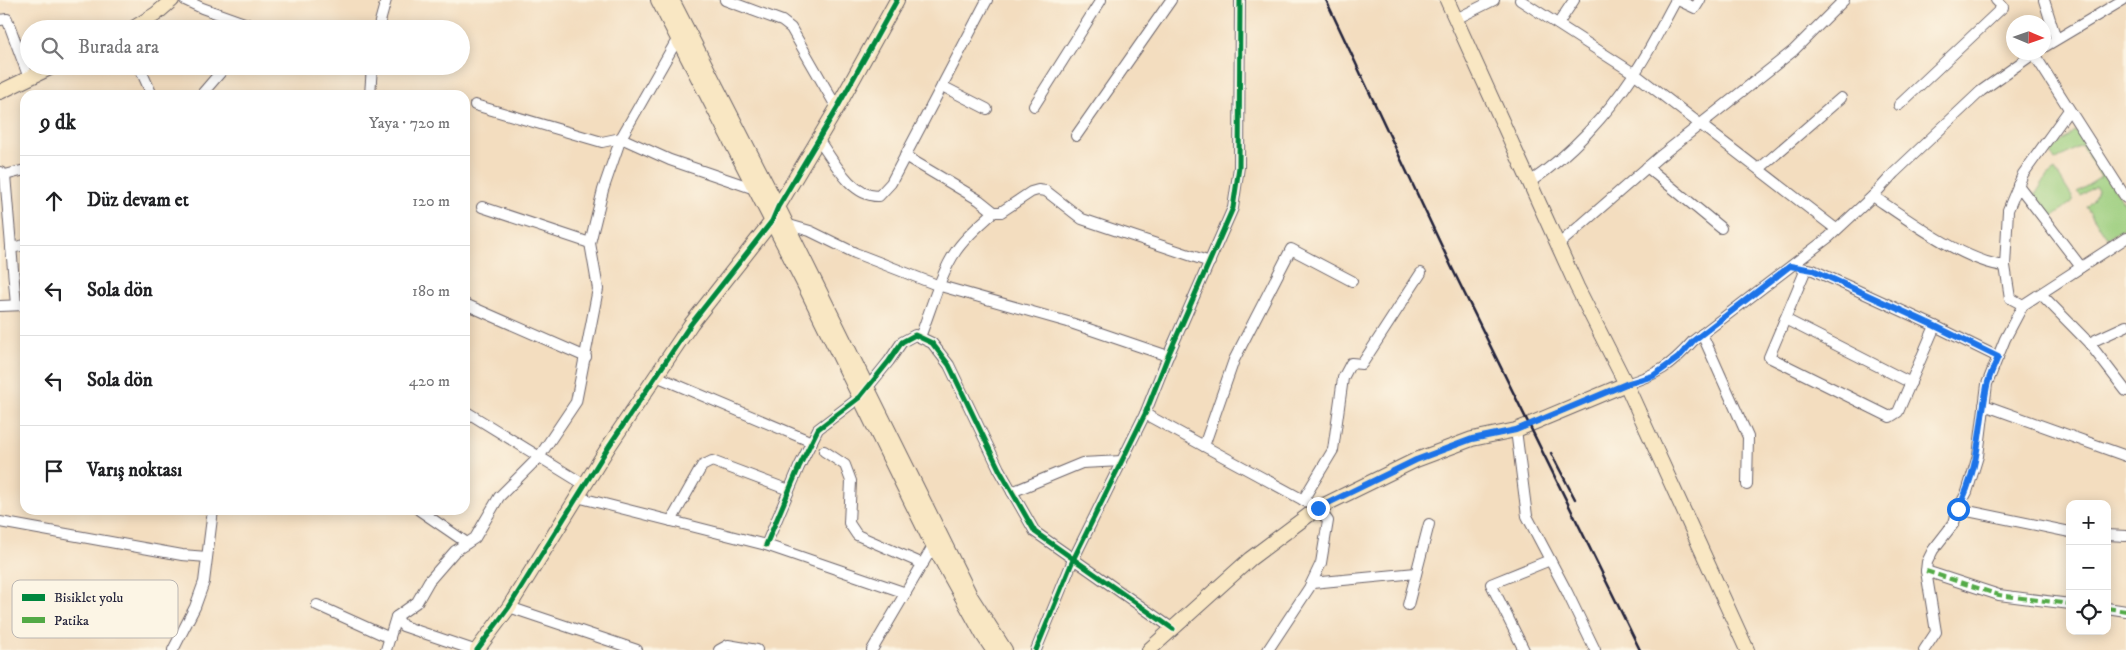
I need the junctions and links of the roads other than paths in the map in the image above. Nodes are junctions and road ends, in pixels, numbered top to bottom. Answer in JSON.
{"nodes":[{"id":1,"x":172,"y":0,"type":"edge"},
{"id":2,"x":185,"y":0,"type":"edge"},
{"id":3,"x":386,"y":0,"type":"edge"},
{"id":4,"x":658,"y":0,"type":"edge"},
{"id":5,"x":672,"y":0,"type":"edge"},
{"id":6,"x":726,"y":0,"type":"edge"},
{"id":7,"x":897,"y":0,"type":"edge"},
{"id":8,"x":987,"y":0,"type":"edge"},
{"id":9,"x":1101,"y":0,"type":"edge"},
{"id":10,"x":1171,"y":0,"type":"edge"},
{"id":11,"x":1240,"y":0,"type":"edge"},
{"id":12,"x":1447,"y":0,"type":"edge"},
{"id":13,"x":1494,"y":0,"type":"edge"},
{"id":14,"x":1520,"y":0,"type":"edge"},
{"id":15,"x":1574,"y":0,"type":"edge"},
{"id":16,"x":1677,"y":0,"type":"edge"},
{"id":17,"x":1700,"y":0,"type":"edge"},
{"id":18,"x":1827,"y":0,"type":"edge"},
{"id":19,"x":1996,"y":0,"type":"edge"},
{"id":20,"x":2044,"y":0,"type":"edge"},
{"id":21,"x":2123,"y":0,"type":"edge"},
{"id":22,"x":1840,"y":4,"type":"edge"},
{"id":23,"x":1456,"y":19,"type":"junction"},
{"id":24,"x":0,"y":20,"type":"edge"},
{"id":25,"x":146,"y":20,"type":"edge"},
{"id":26,"x":235,"y":20,"type":"edge"},
{"id":27,"x":380,"y":20,"type":"edge"},
{"id":28,"x":1558,"y":24,"type":"junction"},
{"id":29,"x":678,"y":38,"type":"junction"},
{"id":30,"x":2056,"y":38,"type":"junction"},
{"id":31,"x":2051,"y":42,"type":"edge"},
{"id":32,"x":20,"y":54,"type":"edge"},
{"id":33,"x":2025,"y":60,"type":"edge"},
{"id":34,"x":2039,"y":60,"type":"edge"},
{"id":35,"x":1635,"y":74,"type":"junction"},
{"id":36,"x":28,"y":75,"type":"edge"},
{"id":37,"x":35,"y":75,"type":"edge"},
{"id":38,"x":143,"y":75,"type":"edge"},
{"id":39,"x":218,"y":75,"type":"edge"},
{"id":40,"x":370,"y":75,"type":"edge"},
{"id":41,"x":29,"y":78,"type":"junction"},
{"id":42,"x":942,"y":86,"type":"junction"},
{"id":43,"x":150,"y":90,"type":"edge"},
{"id":44,"x":205,"y":90,"type":"edge"},
{"id":45,"x":370,"y":90,"type":"edge"},
{"id":46,"x":0,"y":92,"type":"edge"},
{"id":47,"x":1840,"y":98,"type":"dead end"},
{"id":48,"x":475,"y":105,"type":"dead end"},
{"id":49,"x":1034,"y":106,"type":"dead end"},
{"id":50,"x":1899,"y":106,"type":"dead end"},
{"id":51,"x":837,"y":108,"type":"junction"},
{"id":52,"x":987,"y":110,"type":"dead end"},
{"id":53,"x":2069,"y":110,"type":"junction"},
{"id":54,"x":1700,"y":124,"type":"junction"},
{"id":55,"x":1076,"y":136,"type":"dead end"},
{"id":56,"x":621,"y":138,"type":"junction"},
{"id":57,"x":818,"y":139,"type":"junction"},
{"id":58,"x":905,"y":156,"type":"junction"},
{"id":59,"x":1648,"y":167,"type":"junction"},
{"id":60,"x":1759,"y":169,"type":"junction"},
{"id":61,"x":20,"y":171,"type":"edge"},
{"id":62,"x":3,"y":173,"type":"edge"},
{"id":63,"x":1530,"y":182,"type":"junction"},
{"id":64,"x":2018,"y":185,"type":"junction"},
{"id":65,"x":755,"y":189,"type":"junction"},
{"id":66,"x":1873,"y":196,"type":"junction"},
{"id":67,"x":2126,"y":198,"type":"edge"},
{"id":68,"x":482,"y":206,"type":"dead end"},
{"id":69,"x":778,"y":207,"type":"junction"},
{"id":70,"x":994,"y":212,"type":"junction"},
{"id":71,"x":772,"y":221,"type":"junction"},
{"id":72,"x":786,"y":224,"type":"junction"},
{"id":73,"x":1721,"y":228,"type":"dead end"},
{"id":74,"x":1836,"y":229,"type":"junction"},
{"id":75,"x":2126,"y":238,"type":"edge"},
{"id":76,"x":590,"y":243,"type":"junction"},
{"id":77,"x":1558,"y":245,"type":"junction"},
{"id":78,"x":20,"y":246,"type":"edge"},
{"id":79,"x":12,"y":248,"type":"junction"},
{"id":80,"x":1210,"y":262,"type":"junction"},
{"id":81,"x":1790,"y":266,"type":"junction"},
{"id":82,"x":2005,"y":266,"type":"junction"},
{"id":83,"x":2081,"y":267,"type":"junction"},
{"id":84,"x":1806,"y":269,"type":"junction"},
{"id":85,"x":1421,"y":273,"type":"dead end"},
{"id":86,"x":1352,"y":281,"type":"dead end"},
{"id":87,"x":940,"y":286,"type":"junction"},
{"id":88,"x":2041,"y":294,"type":"junction"},
{"id":89,"x":20,"y":299,"type":"edge"},
{"id":90,"x":20,"y":305,"type":"edge"},
{"id":91,"x":0,"y":306,"type":"edge"},
{"id":92,"x":470,"y":306,"type":"edge"},
{"id":93,"x":2023,"y":306,"type":"junction"},
{"id":94,"x":1785,"y":318,"type":"junction"},
{"id":95,"x":1935,"y":326,"type":"junction"},
{"id":96,"x":2126,"y":326,"type":"edge"},
{"id":97,"x":1702,"y":334,"type":"junction"},
{"id":98,"x":920,"y":338,"type":"junction"},
{"id":99,"x":2089,"y":344,"type":"junction"},
{"id":100,"x":1168,"y":356,"type":"junction"},
{"id":101,"x":586,"y":357,"type":"junction"},
{"id":102,"x":1998,"y":357,"type":"junction"},
{"id":103,"x":656,"y":376,"type":"junction"},
{"id":104,"x":1911,"y":383,"type":"junction"},
{"id":105,"x":1626,"y":384,"type":"junction"},
{"id":106,"x":2126,"y":391,"type":"edge"},
{"id":107,"x":864,"y":393,"type":"junction"},
{"id":108,"x":1984,"y":405,"type":"junction"},
{"id":109,"x":470,"y":414,"type":"edge"},
{"id":110,"x":1145,"y":414,"type":"junction"},
{"id":111,"x":1516,"y":430,"type":"junction"},
{"id":112,"x":812,"y":442,"type":"junction"},
{"id":113,"x":1204,"y":446,"type":"junction"},
{"id":114,"x":824,"y":451,"type":"dead end"},
{"id":115,"x":2126,"y":456,"type":"edge"},
{"id":116,"x":539,"y":457,"type":"junction"},
{"id":117,"x":1122,"y":461,"type":"junction"},
{"id":118,"x":585,"y":485,"type":"junction"},
{"id":119,"x":1748,"y":485,"type":"dead end"},
{"id":120,"x":789,"y":490,"type":"junction"},
{"id":121,"x":1012,"y":492,"type":"junction"},
{"id":122,"x":577,"y":497,"type":"junction"},
{"id":123,"x":1303,"y":500,"type":"junction"},
{"id":124,"x":1318,"y":508,"type":"junction"},
{"id":125,"x":1958,"y":509,"type":"junction"},
{"id":126,"x":212,"y":515,"type":"edge"},
{"id":127,"x":426,"y":515,"type":"edge"},
{"id":128,"x":671,"y":521,"type":"junction"},
{"id":129,"x":0,"y":522,"type":"edge"},
{"id":130,"x":1429,"y":524,"type":"dead end"},
{"id":131,"x":2066,"y":531,"type":"edge"},
{"id":132,"x":2111,"y":535,"type":"edge"},
{"id":133,"x":2126,"y":536,"type":"edge"},
{"id":134,"x":937,"y":539,"type":"junction"},
{"id":135,"x":467,"y":543,"type":"junction"},
{"id":136,"x":766,"y":545,"type":"junction"},
{"id":137,"x":207,"y":557,"type":"junction"},
{"id":138,"x":1073,"y":560,"type":"junction"},
{"id":139,"x":1550,"y":560,"type":"junction"},
{"id":140,"x":923,"y":564,"type":"junction"},
{"id":141,"x":1926,"y":571,"type":"junction"},
{"id":142,"x":1416,"y":573,"type":"junction"},
{"id":143,"x":1312,"y":583,"type":"junction"},
{"id":144,"x":906,"y":593,"type":"junction"},
{"id":145,"x":2066,"y":603,"type":"edge"},
{"id":146,"x":317,"y":605,"type":"dead end"},
{"id":147,"x":1408,"y":605,"type":"dead end"},
{"id":148,"x":509,"y":607,"type":"junction"},
{"id":149,"x":2111,"y":608,"type":"edge"},
{"id":150,"x":2126,"y":610,"type":"edge"},
{"id":151,"x":396,"y":617,"type":"junction"},
{"id":152,"x":1172,"y":629,"type":"junction"},
{"id":153,"x":390,"y":638,"type":"junction"},
{"id":154,"x":173,"y":650,"type":"edge"},
{"id":155,"x":386,"y":650,"type":"edge"},
{"id":156,"x":476,"y":650,"type":"edge"},
{"id":157,"x":636,"y":650,"type":"edge"},
{"id":158,"x":719,"y":650,"type":"edge"},
{"id":159,"x":757,"y":650,"type":"edge"},
{"id":160,"x":872,"y":650,"type":"edge"},
{"id":161,"x":994,"y":650,"type":"edge"},
{"id":162,"x":1006,"y":650,"type":"edge"},
{"id":163,"x":1036,"y":650,"type":"edge"},
{"id":164,"x":1149,"y":650,"type":"edge"},
{"id":165,"x":1268,"y":650,"type":"edge"},
{"id":166,"x":1524,"y":650,"type":"edge"},
{"id":167,"x":1595,"y":650,"type":"edge"},
{"id":168,"x":1747,"y":650,"type":"edge"},
{"id":169,"x":1924,"y":650,"type":"edge"}],
"edges":[{"from":1,"to":25,"type":"main road"},
{"from":2,"to":26,"type":"street"},
{"from":3,"to":27,"type":"street"},
{"from":4,"to":29,"type":"main road"},
{"from":5,"to":69,"type":"main road"},
{"from":6,"to":51,"type":"street"},
{"from":7,"to":51,"type":"main road"},
{"from":8,"to":42,"type":"street"},
{"from":9,"to":49,"type":"street"},
{"from":10,"to":55,"type":"street"},
{"from":11,"to":80,"type":"street"},
{"from":12,"to":23,"type":"main road"},
{"from":13,"to":23,"type":"street"},
{"from":14,"to":28,"type":"street"},
{"from":15,"to":28,"type":"street"},
{"from":16,"to":17,"type":"street"},
{"from":16,"to":35,"type":"street"},
{"from":18,"to":22,"type":"street"},
{"from":19,"to":50,"type":"street"},
{"from":20,"to":30,"type":"street"},
{"from":21,"to":30,"type":"street"},
{"from":22,"to":54,"type":"street"},
{"from":23,"to":63,"type":"main road"},
{"from":24,"to":32,"type":"street"},
{"from":28,"to":35,"type":"street"},
{"from":29,"to":56,"type":"street"},
{"from":29,"to":65,"type":"main road"},
{"from":30,"to":31,"type":"street"},
{"from":33,"to":66,"type":"street"},
{"from":34,"to":53,"type":"street"},
{"from":35,"to":54,"type":"street"},
{"from":35,"to":63,"type":"street"},
{"from":36,"to":41,"type":"street"},
{"from":37,"to":41,"type":"main road"},
{"from":38,"to":43,"type":"street"},
{"from":39,"to":44,"type":"street"},
{"from":40,"to":45,"type":"street"},
{"from":41,"to":46,"type":"main road"},
{"from":42,"to":52,"type":"street"},
{"from":42,"to":58,"type":"street"},
{"from":47,"to":60,"type":"street"},
{"from":48,"to":56,"type":"street"},
{"from":51,"to":57,"type":"main road"},
{"from":53,"to":64,"type":"street"},
{"from":53,"to":67,"type":"street"},
{"from":54,"to":59,"type":"street"},
{"from":54,"to":60,"type":"street"},
{"from":56,"to":65,"type":"street"},
{"from":56,"to":76,"type":"street"},
{"from":57,"to":58,"type":"street"},
{"from":57,"to":69,"type":"main road"},
{"from":58,"to":70,"type":"street"},
{"from":59,"to":73,"type":"street"},
{"from":59,"to":77,"type":"street"},
{"from":60,"to":74,"type":"street"},
{"from":61,"to":62,"type":"street"},
{"from":62,"to":79,"type":"street"},
{"from":63,"to":77,"type":"main road"},
{"from":64,"to":82,"type":"street"},
{"from":64,"to":83,"type":"street"},
{"from":65,"to":71,"type":"main road"},
{"from":66,"to":74,"type":"street"},
{"from":66,"to":82,"type":"street"},
{"from":68,"to":76,"type":"street"},
{"from":69,"to":71,"type":"main road"},
{"from":69,"to":72,"type":"main road"},
{"from":70,"to":80,"type":"street"},
{"from":70,"to":87,"type":"street"},
{"from":71,"to":72,"type":"street"},
{"from":71,"to":103,"type":"main road"},
{"from":71,"to":107,"type":"main road"},
{"from":72,"to":87,"type":"street"},
{"from":72,"to":107,"type":"main road"},
{"from":74,"to":81,"type":"street"},
{"from":75,"to":83,"type":"street"},
{"from":76,"to":101,"type":"street"},
{"from":77,"to":105,"type":"main road"},
{"from":78,"to":79,"type":"street"},
{"from":79,"to":89,"type":"street"},
{"from":80,"to":100,"type":"street"},
{"from":81,"to":84,"type":"street"},
{"from":81,"to":97,"type":"street"},
{"from":82,"to":93,"type":"street"},
{"from":83,"to":88,"type":"street"},
{"from":84,"to":94,"type":"street"},
{"from":84,"to":95,"type":"street"},
{"from":85,"to":123,"type":"street"},
{"from":86,"to":113,"type":"street"},
{"from":87,"to":98,"type":"street"},
{"from":87,"to":100,"type":"street"},
{"from":88,"to":93,"type":"street"},
{"from":88,"to":99,"type":"street"},
{"from":90,"to":91,"type":"street"},
{"from":92,"to":101,"type":"street"},
{"from":93,"to":102,"type":"street"},
{"from":94,"to":104,"type":"street"},
{"from":94,"to":104,"type":"street"},
{"from":95,"to":102,"type":"street"},
{"from":95,"to":104,"type":"street"},
{"from":96,"to":99,"type":"street"},
{"from":97,"to":105,"type":"street"},
{"from":97,"to":119,"type":"street"},
{"from":98,"to":107,"type":"street"},
{"from":98,"to":121,"type":"street"},
{"from":99,"to":106,"type":"street"},
{"from":100,"to":110,"type":"street"},
{"from":101,"to":116,"type":"street"},
{"from":102,"to":108,"type":"street"},
{"from":103,"to":112,"type":"street"},
{"from":103,"to":118,"type":"main road"},
{"from":105,"to":111,"type":"main road"},
{"from":105,"to":168,"type":"main road"},
{"from":107,"to":112,"type":"street"},
{"from":107,"to":134,"type":"main road"},
{"from":108,"to":115,"type":"street"},
{"from":108,"to":125,"type":"street"},
{"from":109,"to":116,"type":"street"},
{"from":110,"to":113,"type":"street"},
{"from":110,"to":117,"type":"street"},
{"from":111,"to":124,"type":"main road"},
{"from":111,"to":139,"type":"street"},
{"from":112,"to":120,"type":"street"},
{"from":113,"to":123,"type":"street"},
{"from":114,"to":140,"type":"street"},
{"from":116,"to":118,"type":"street"},
{"from":116,"to":135,"type":"street"},
{"from":117,"to":121,"type":"street"},
{"from":117,"to":138,"type":"street"},
{"from":118,"to":122,"type":"main road"},
{"from":120,"to":128,"type":"street"},
{"from":120,"to":136,"type":"street"},
{"from":121,"to":138,"type":"street"},
{"from":122,"to":128,"type":"street"},
{"from":122,"to":148,"type":"main road"},
{"from":123,"to":124,"type":"street"},
{"from":124,"to":143,"type":"street"},
{"from":124,"to":152,"type":"main road"},
{"from":125,"to":131,"type":"street"},
{"from":125,"to":141,"type":"street"},
{"from":126,"to":137,"type":"street"},
{"from":127,"to":135,"type":"street"},
{"from":128,"to":136,"type":"street"},
{"from":129,"to":137,"type":"street"},
{"from":130,"to":142,"type":"street"},
{"from":132,"to":133,"type":"street"},
{"from":134,"to":140,"type":"street"},
{"from":134,"to":161,"type":"main road"},
{"from":134,"to":162,"type":"main road"},
{"from":135,"to":151,"type":"street"},
{"from":136,"to":144,"type":"street"},
{"from":137,"to":154,"type":"street"},
{"from":138,"to":152,"type":"street"},
{"from":138,"to":163,"type":"street"},
{"from":139,"to":166,"type":"street"},
{"from":139,"to":167,"type":"street"},
{"from":140,"to":144,"type":"street"},
{"from":141,"to":145,"type":"street"},
{"from":141,"to":169,"type":"street"},
{"from":142,"to":143,"type":"street"},
{"from":142,"to":147,"type":"street"},
{"from":143,"to":165,"type":"street"},
{"from":144,"to":160,"type":"street"},
{"from":146,"to":153,"type":"street"},
{"from":148,"to":156,"type":"main road"},
{"from":148,"to":157,"type":"street"},
{"from":149,"to":150,"type":"street"},
{"from":151,"to":153,"type":"street"},
{"from":151,"to":156,"type":"street"},
{"from":152,"to":164,"type":"main road"},
{"from":153,"to":155,"type":"street"},
{"from":158,"to":159,"type":"street"}]}
